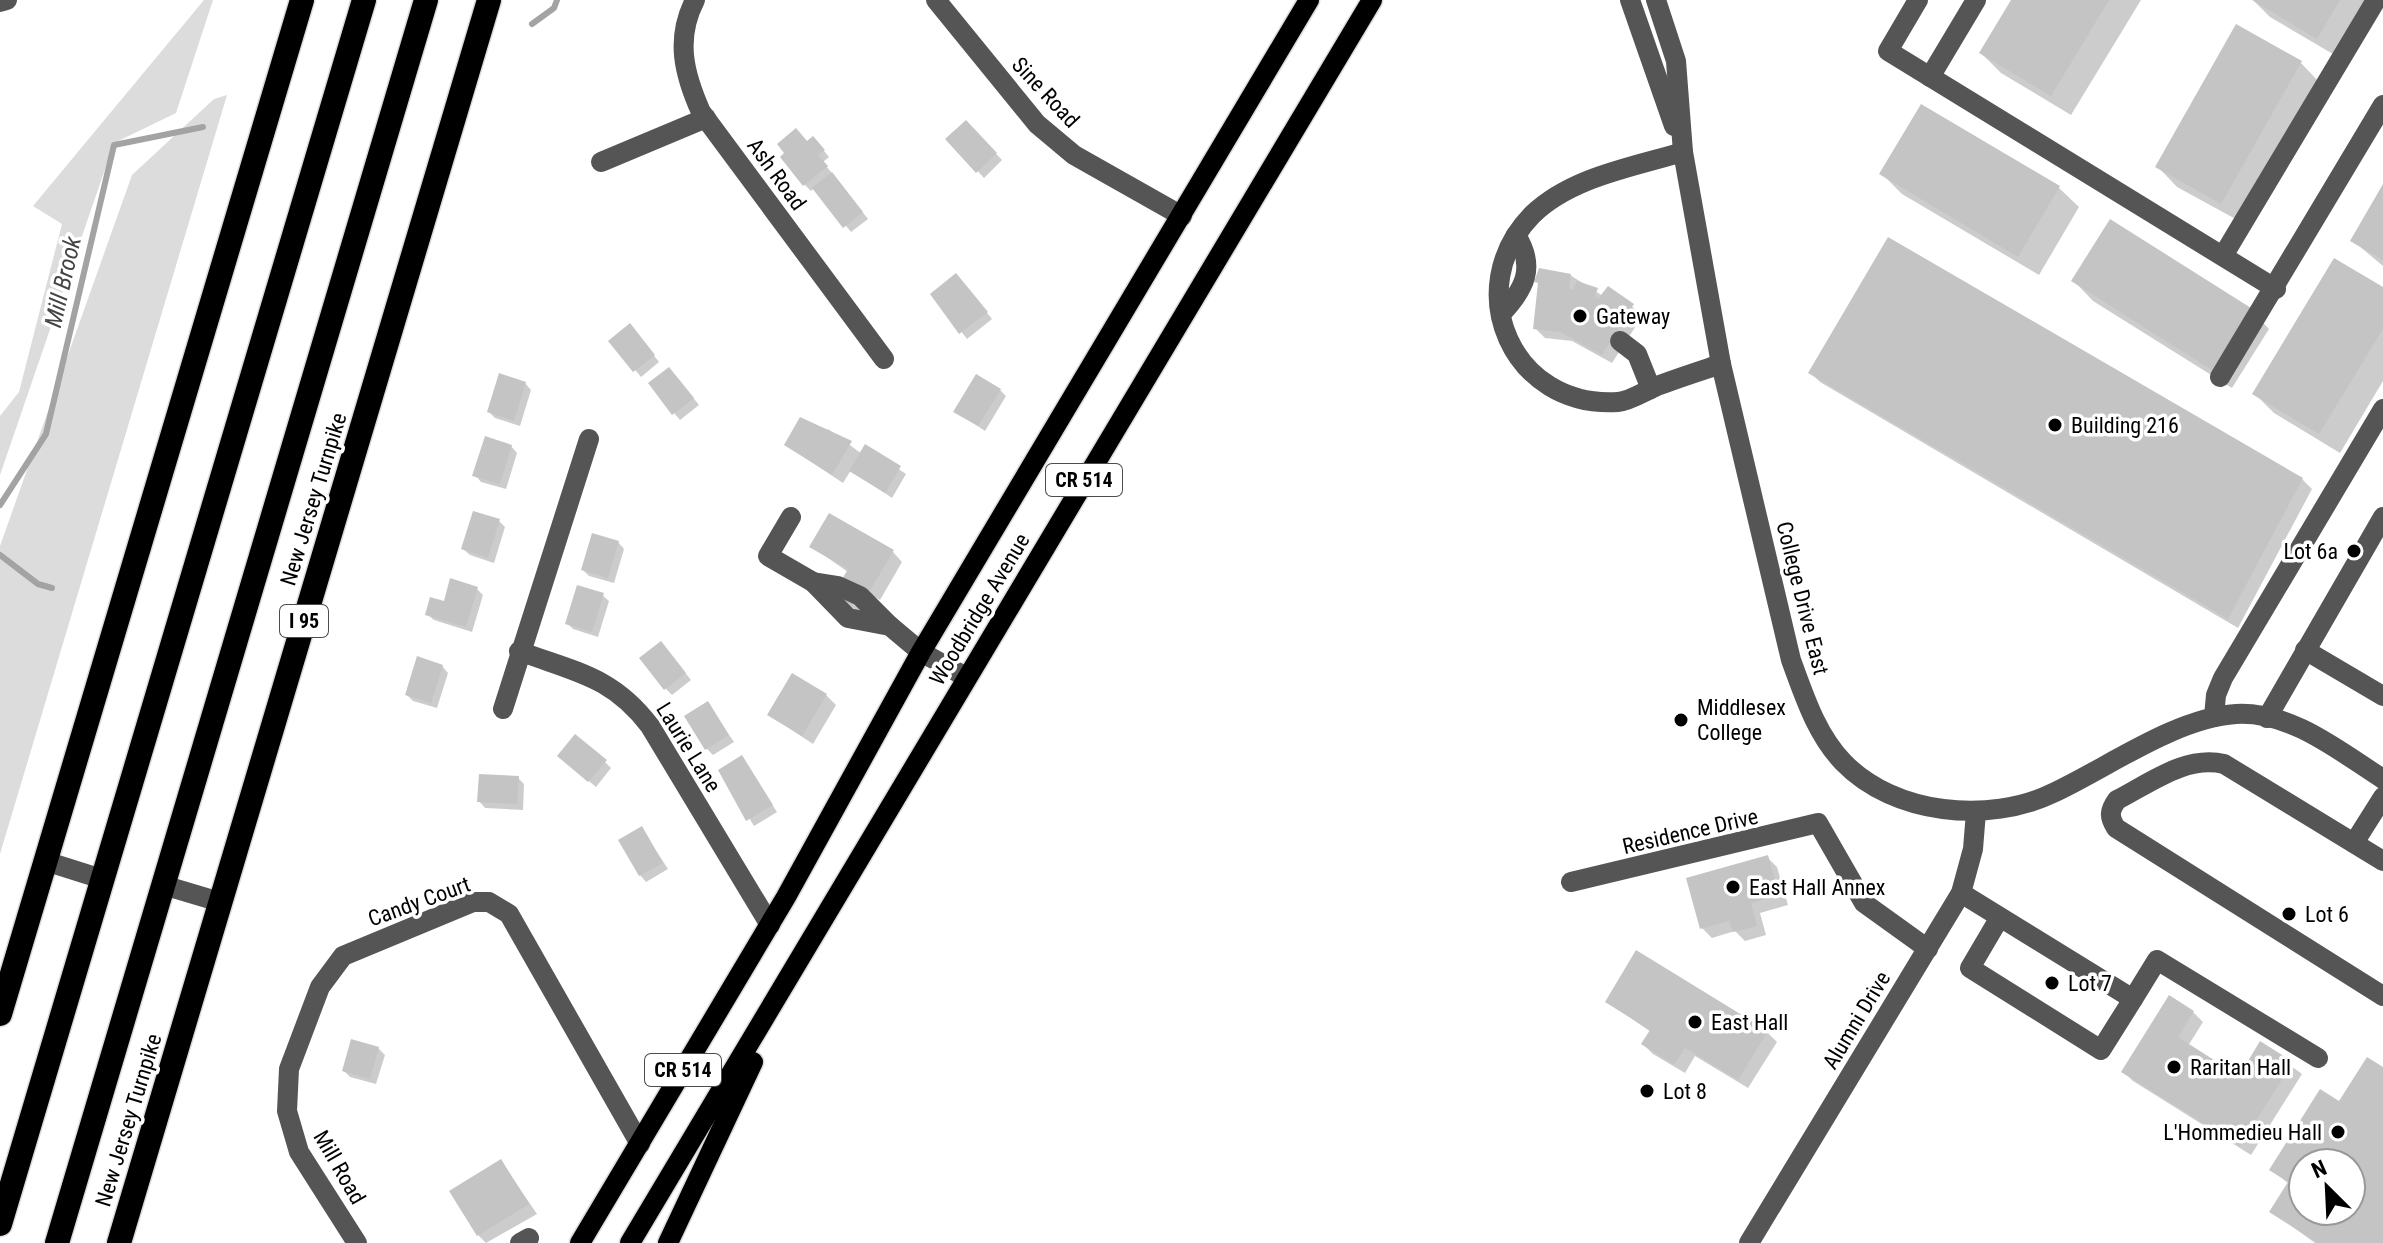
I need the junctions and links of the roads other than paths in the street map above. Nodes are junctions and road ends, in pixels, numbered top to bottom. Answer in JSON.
{"nodes":[{"id":1,"x":7,"y":0,"type":"edge"},
{"id":2,"x":302,"y":0,"type":"edge"},
{"id":3,"x":364,"y":0,"type":"edge"},
{"id":4,"x":426,"y":0,"type":"edge"},
{"id":5,"x":489,"y":0,"type":"edge"},
{"id":6,"x":695,"y":0,"type":"edge"},
{"id":7,"x":936,"y":0,"type":"edge"},
{"id":8,"x":1309,"y":0,"type":"edge"},
{"id":9,"x":1357,"y":0,"type":"edge"},
{"id":10,"x":1372,"y":0,"type":"edge"},
{"id":11,"x":1630,"y":0,"type":"edge"},
{"id":12,"x":1656,"y":0,"type":"edge"},
{"id":13,"x":1918,"y":0,"type":"edge"},
{"id":14,"x":1976,"y":0,"type":"edge"},
{"id":15,"x":2376,"y":0,"type":"edge"},
{"id":16,"x":0,"y":2,"type":"edge"},
{"id":17,"x":1333,"y":61,"type":"junction"},
{"id":18,"x":1930,"y":77,"type":"junction"},
{"id":19,"x":2383,"y":105,"type":"edge"},
{"id":20,"x":706,"y":118,"type":"junction"},
{"id":21,"x":1683,"y":152,"type":"junction"},
{"id":22,"x":601,"y":162,"type":"dead end"},
{"id":23,"x":1182,"y":216,"type":"junction"},
{"id":24,"x":2223,"y":256,"type":"junction"},
{"id":25,"x":2276,"y":289,"type":"junction"},
{"id":26,"x":1620,"y":341,"type":"dead end"},
{"id":27,"x":884,"y":359,"type":"dead end"},
{"id":28,"x":1721,"y":364,"type":"junction"},
{"id":29,"x":2220,"y":377,"type":"dead end"},
{"id":30,"x":1651,"y":389,"type":"junction"},
{"id":31,"x":2383,"y":409,"type":"edge"},
{"id":32,"x":589,"y":439,"type":"dead end"},
{"id":33,"x":791,"y":517,"type":"dead end"},
{"id":34,"x":2383,"y":517,"type":"edge"},
{"id":35,"x":2305,"y":650,"type":"junction"},
{"id":36,"x":519,"y":651,"type":"junction"},
{"id":37,"x":921,"y":652,"type":"junction"},
{"id":38,"x":966,"y":677,"type":"junction"},
{"id":39,"x":2383,"y":696,"type":"edge"},
{"id":40,"x":503,"y":709,"type":"dead end"},
{"id":41,"x":2214,"y":717,"type":"junction"},
{"id":42,"x":2267,"y":718,"type":"junction"},
{"id":43,"x":2383,"y":779,"type":"edge"},
{"id":44,"x":2383,"y":797,"type":"edge"},
{"id":45,"x":1976,"y":812,"type":"junction"},
{"id":46,"x":2354,"y":843,"type":"junction"},
{"id":47,"x":45,"y":861,"type":"junction"},
{"id":48,"x":2383,"y":861,"type":"edge"},
{"id":49,"x":102,"y":879,"type":"junction"},
{"id":50,"x":1571,"y":882,"type":"dead end"},
{"id":51,"x":163,"y":885,"type":"junction"},
{"id":52,"x":1961,"y":893,"type":"junction"},
{"id":53,"x":220,"y":902,"type":"junction"},
{"id":54,"x":2000,"y":917,"type":"junction"},
{"id":55,"x":770,"y":925,"type":"junction"},
{"id":56,"x":1928,"y":949,"type":"junction"},
{"id":57,"x":800,"y":961,"type":"junction"},
{"id":58,"x":2383,"y":996,"type":"edge"},
{"id":59,"x":2133,"y":999,"type":"junction"},
{"id":60,"x":0,"y":1014,"type":"edge"},
{"id":61,"x":2318,"y":1058,"type":"dead end"},
{"id":62,"x":287,"y":1111,"type":"joint"},
{"id":63,"x":640,"y":1144,"type":"junction"},
{"id":64,"x":0,"y":1224,"type":"edge"},
{"id":65,"x":57,"y":1243,"type":"edge"},
{"id":66,"x":119,"y":1243,"type":"edge"},
{"id":67,"x":357,"y":1243,"type":"edge"},
{"id":68,"x":580,"y":1243,"type":"edge"},
{"id":69,"x":630,"y":1243,"type":"edge"},
{"id":70,"x":668,"y":1243,"type":"edge"},
{"id":71,"x":1749,"y":1243,"type":"edge"}],
"edges":[{"from":1,"to":16,"type":"street"},
{"from":2,"to":47,"type":"highway"},
{"from":3,"to":49,"type":"highway"},
{"from":4,"to":51,"type":"highway","name":"New Jersey Turnpike","number":"I 95"},
{"from":5,"to":53,"type":"highway","name":"New Jersey Turnpike","number":"I 95"},
{"from":6,"to":20,"type":"street","name":"Ash Road"},
{"from":7,"to":23,"type":"street","name":"Sine Road"},
{"from":8,"to":23,"type":"main road","name":"Woodbridge Avenue","number":"CR 514"},
{"from":9,"to":17,"type":"main road"},
{"from":10,"to":17,"type":"main road","name":"Woodbridge Avenue","number":"CR 514"},
{"from":11,"to":21,"type":"street"},
{"from":12,"to":21,"type":"street","name":"College Drive East"},
{"from":13,"to":18,"type":"street"},
{"from":14,"to":18,"type":"street"},
{"from":15,"to":24,"type":"street"},
{"from":17,"to":38,"type":"main road","name":"Woodbridge Avenue","number":"CR 514"},
{"from":18,"to":24,"type":"street"},
{"from":19,"to":25,"type":"street"},
{"from":20,"to":22,"type":"street"},
{"from":20,"to":27,"type":"street","name":"Ash Road"},
{"from":21,"to":28,"type":"street","name":"College Drive East"},
{"from":21,"to":30,"type":"street"},
{"from":23,"to":37,"type":"main road","name":"Woodbridge Avenue","number":"CR 514"},
{"from":24,"to":25,"type":"street"},
{"from":25,"to":29,"type":"street"},
{"from":26,"to":30,"type":"street"},
{"from":28,"to":30,"type":"street"},
{"from":28,"to":45,"type":"street","name":"College Drive East"},
{"from":31,"to":41,"type":"street"},
{"from":32,"to":36,"type":"street"},
{"from":33,"to":37,"type":"street"},
{"from":34,"to":35,"type":"street"},
{"from":35,"to":39,"type":"street"},
{"from":35,"to":42,"type":"street"},
{"from":36,"to":40,"type":"street"},
{"from":36,"to":55,"type":"street","name":"Laurie Lane"},
{"from":37,"to":38,"type":"street"},
{"from":37,"to":55,"type":"main road","name":"Woodbridge Avenue","number":"CR 514"},
{"from":38,"to":57,"type":"main road","name":"Woodbridge Avenue","number":"CR 514"},
{"from":41,"to":42,"type":"street","name":"College Drive East"},
{"from":41,"to":45,"type":"street","name":"College Drive East"},
{"from":42,"to":43,"type":"street","name":"College Drive East"},
{"from":44,"to":46,"type":"street"},
{"from":45,"to":52,"type":"street","name":"Alumni Drive"},
{"from":46,"to":48,"type":"street"},
{"from":46,"to":58,"type":"street"},
{"from":47,"to":49,"type":"street"},
{"from":47,"to":60,"type":"highway"},
{"from":49,"to":64,"type":"highway"},
{"from":50,"to":56,"type":"street","name":"Residence Drive"},
{"from":51,"to":53,"type":"street"},
{"from":51,"to":65,"type":"highway","name":"New Jersey Turnpike","number":"I 95"},
{"from":52,"to":54,"type":"street"},
{"from":52,"to":56,"type":"street","name":"Alumni Drive"},
{"from":53,"to":66,"type":"highway","name":"New Jersey Turnpike","number":"I 95"},
{"from":54,"to":59,"type":"street"},
{"from":54,"to":59,"type":"street"},
{"from":55,"to":63,"type":"main road","name":"Woodbridge Avenue","number":"CR 514"},
{"from":56,"to":71,"type":"street","name":"Alumni Drive"},
{"from":57,"to":69,"type":"main road","name":"Woodbridge Avenue","number":"CR 514"},
{"from":57,"to":70,"type":"main road"},
{"from":59,"to":61,"type":"street"},
{"from":62,"to":63,"type":"street","name":"Candy Court"},
{"from":62,"to":67,"type":"street","name":"Mill Road"},
{"from":63,"to":68,"type":"main road","name":"Woodbridge Avenue","number":"CR 514"}]}
